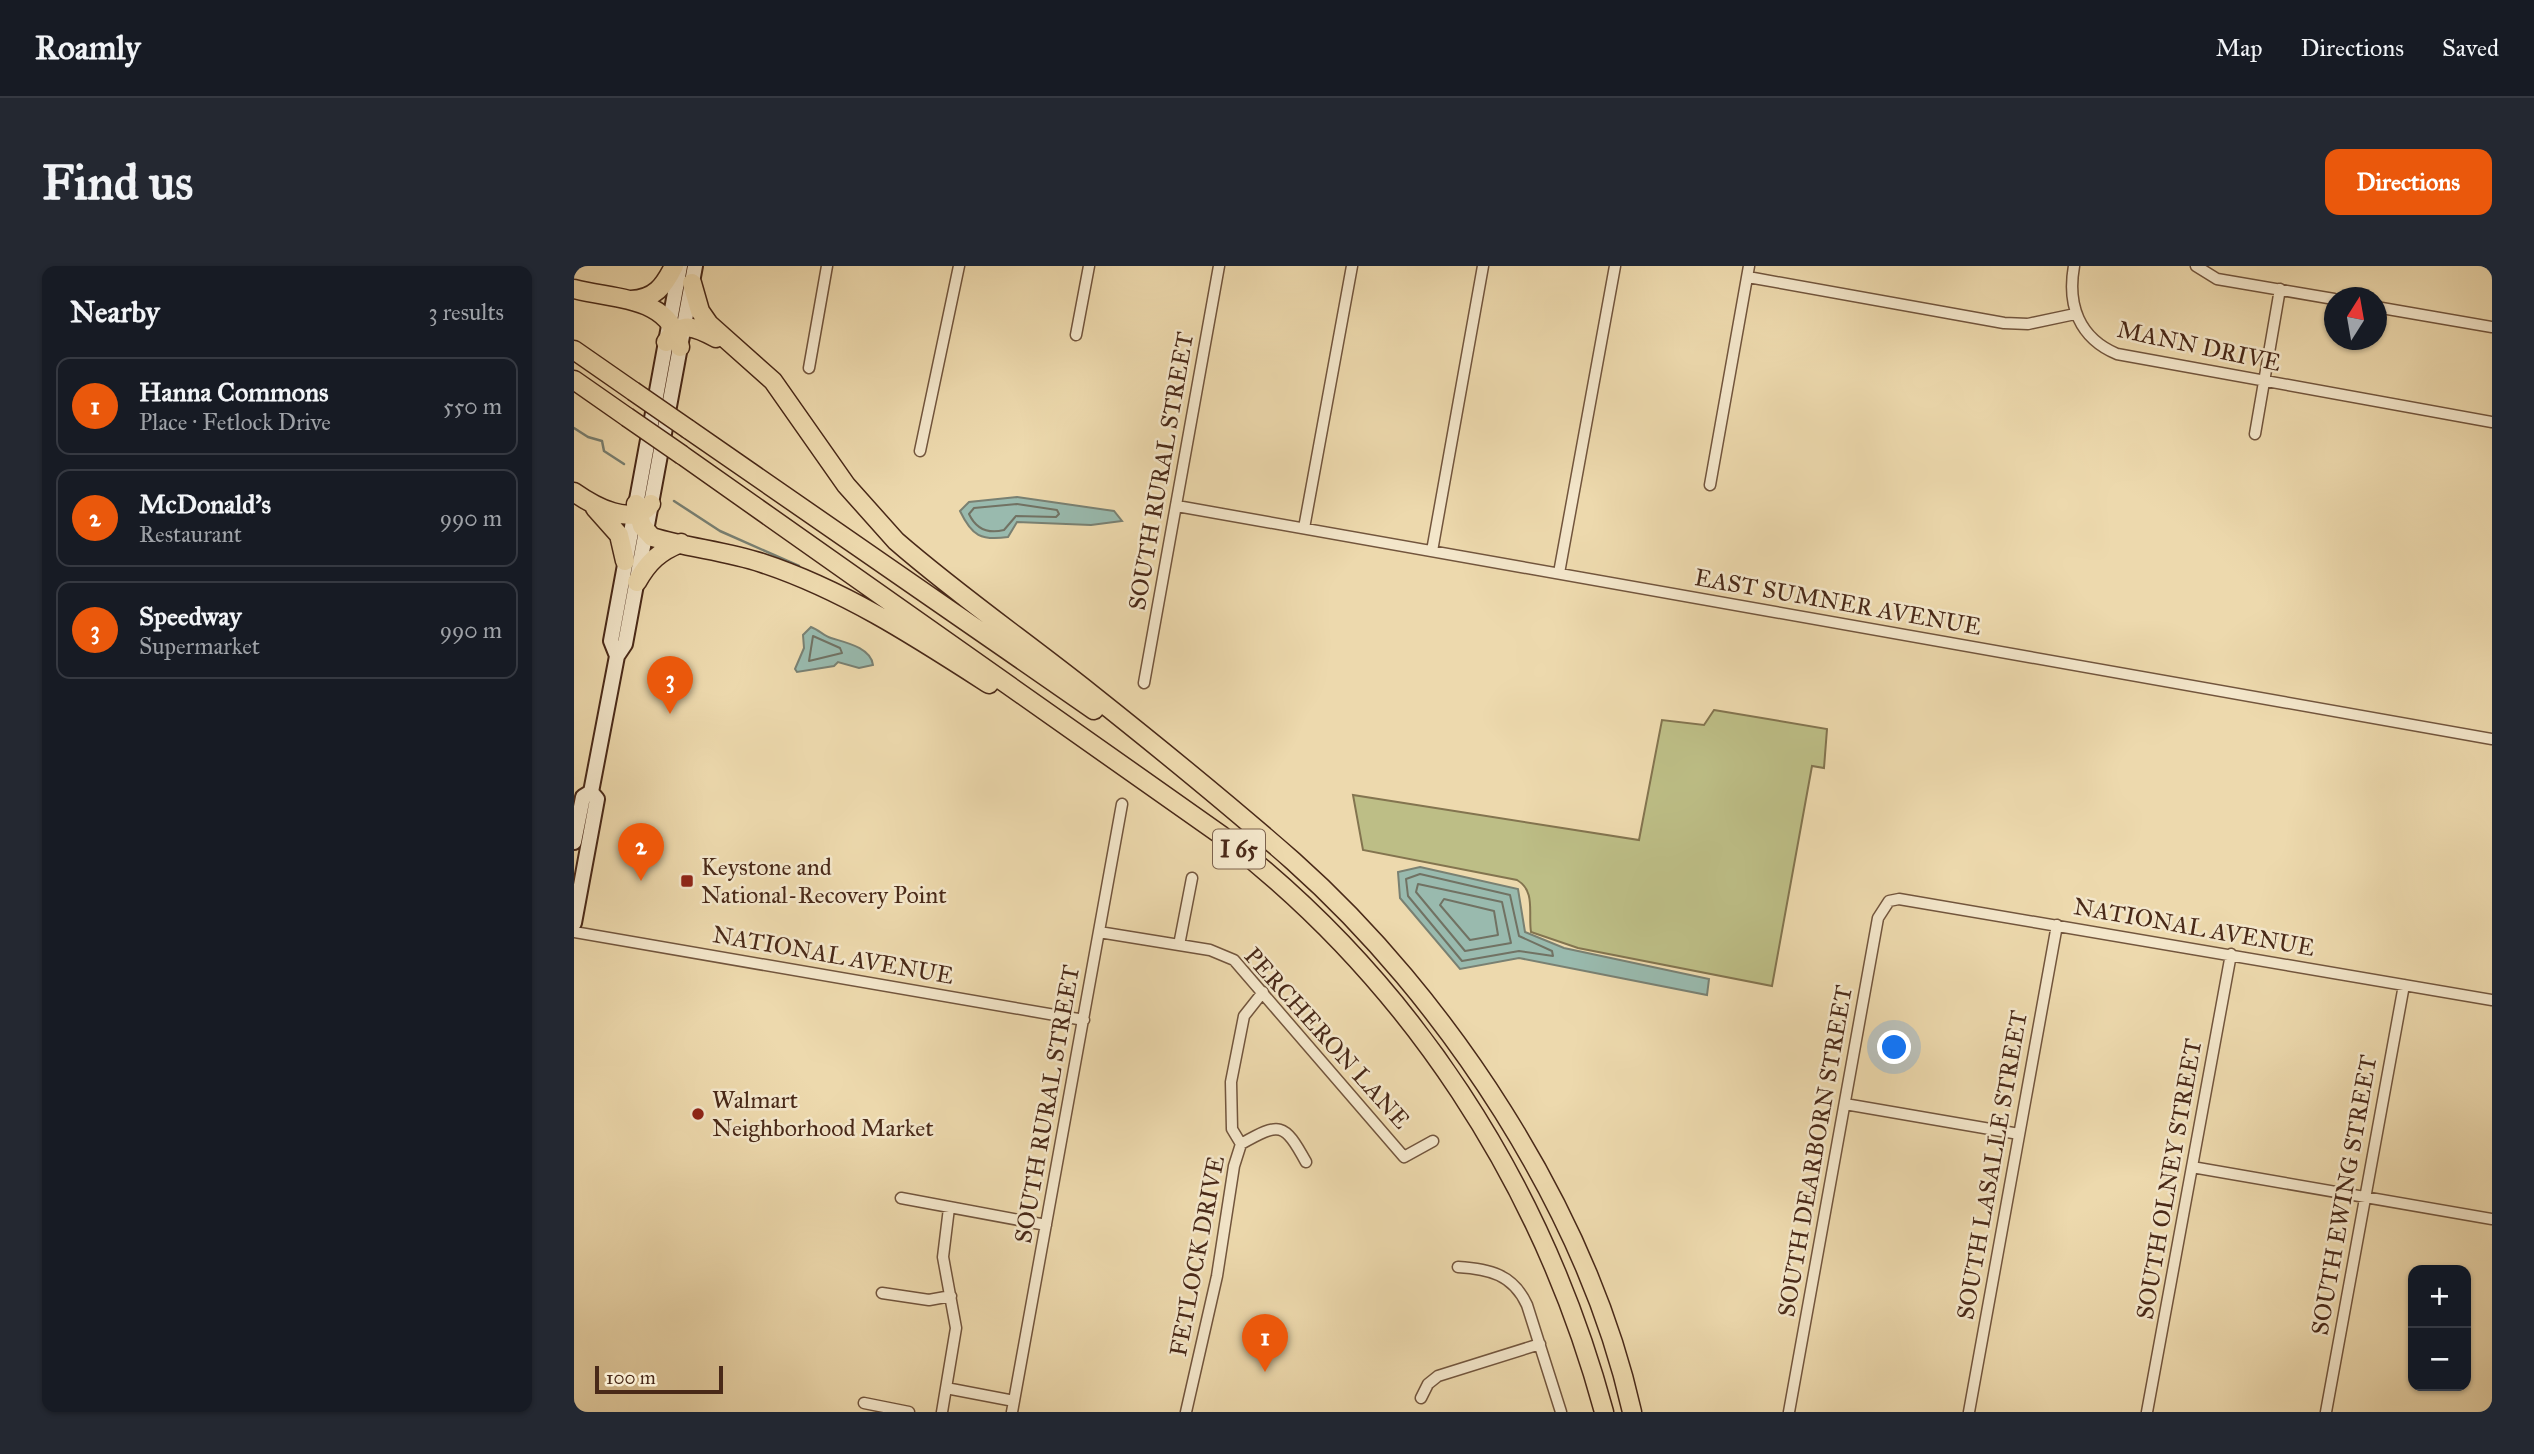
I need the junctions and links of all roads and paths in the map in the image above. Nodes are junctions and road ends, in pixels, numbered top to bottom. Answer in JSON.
{"nodes":[{"id":1,"x":677,"y":266,"type":"edge"},
{"id":2,"x":827,"y":266,"type":"edge"},
{"id":3,"x":958,"y":266,"type":"edge"},
{"id":4,"x":1089,"y":266,"type":"edge"},
{"id":5,"x":1219,"y":266,"type":"edge"},
{"id":6,"x":1352,"y":266,"type":"edge"},
{"id":7,"x":1483,"y":266,"type":"edge"},
{"id":8,"x":1615,"y":266,"type":"edge"},
{"id":9,"x":2074,"y":266,"type":"edge"},
{"id":10,"x":2197,"y":267,"type":"edge"},
{"id":11,"x":1749,"y":271,"type":"edge"},
{"id":12,"x":694,"y":274,"type":"edge"},
{"id":13,"x":574,"y":289,"type":"edge"},
{"id":14,"x":2280,"y":289,"type":"junction"},
{"id":15,"x":2324,"y":297,"type":"edge"},
{"id":16,"x":622,"y":300,"type":"junction"},
{"id":17,"x":2387,"y":309,"type":"edge"},
{"id":18,"x":2075,"y":314,"type":"junction"},
{"id":19,"x":2492,"y":327,"type":"edge"},
{"id":20,"x":675,"y":333,"type":"junction"},
{"id":21,"x":1076,"y":335,"type":"dead end"},
{"id":22,"x":733,"y":344,"type":"junction"},
{"id":23,"x":574,"y":350,"type":"edge"},
{"id":24,"x":809,"y":368,"type":"dead end"},
{"id":25,"x":574,"y":380,"type":"edge"},
{"id":26,"x":2264,"y":381,"type":"junction"},
{"id":27,"x":2492,"y":422,"type":"edge"},
{"id":28,"x":2255,"y":434,"type":"dead end"},
{"id":29,"x":920,"y":451,"type":"dead end"},
{"id":30,"x":1710,"y":485,"type":"dead end"},
{"id":31,"x":581,"y":496,"type":"edge"},
{"id":32,"x":1177,"y":506,"type":"junction"},
{"id":33,"x":640,"y":509,"type":"junction"},
{"id":34,"x":1304,"y":528,"type":"junction"},
{"id":35,"x":646,"y":532,"type":"junction"},
{"id":36,"x":681,"y":544,"type":"junction"},
{"id":37,"x":1432,"y":551,"type":"junction"},
{"id":38,"x":625,"y":561,"type":"junction"},
{"id":39,"x":1559,"y":573,"type":"junction"},
{"id":40,"x":637,"y":582,"type":"junction"},
{"id":41,"x":617,"y":656,"type":"junction"},
{"id":42,"x":1144,"y":683,"type":"dead end"},
{"id":43,"x":2492,"y":739,"type":"edge"},
{"id":44,"x":1192,"y":778,"type":"junction"},
{"id":45,"x":591,"y":792,"type":"junction"},
{"id":46,"x":1172,"y":800,"type":"junction"},
{"id":47,"x":1122,"y":804,"type":"dead end"},
{"id":48,"x":574,"y":842,"type":"edge"},
{"id":49,"x":1192,"y":878,"type":"dead end"},
{"id":50,"x":1889,"y":901,"type":"joint"},
{"id":51,"x":574,"y":922,"type":"edge"},
{"id":52,"x":2057,"y":925,"type":"junction"},
{"id":53,"x":574,"y":932,"type":"edge"},
{"id":54,"x":1099,"y":932,"type":"junction"},
{"id":55,"x":1179,"y":945,"type":"junction"},
{"id":56,"x":2231,"y":954,"type":"junction"},
{"id":57,"x":2404,"y":985,"type":"junction"},
{"id":58,"x":1263,"y":992,"type":"junction"},
{"id":59,"x":2492,"y":1000,"type":"edge"},
{"id":60,"x":1084,"y":1020,"type":"junction"},
{"id":61,"x":1845,"y":1104,"type":"junction"},
{"id":62,"x":2019,"y":1134,"type":"junction"},
{"id":63,"x":1433,"y":1141,"type":"dead end"},
{"id":64,"x":1241,"y":1144,"type":"junction"},
{"id":65,"x":1306,"y":1162,"type":"dead end"},
{"id":66,"x":2192,"y":1167,"type":"junction"},
{"id":67,"x":2365,"y":1197,"type":"junction"},
{"id":68,"x":901,"y":1198,"type":"dead end"},
{"id":69,"x":949,"y":1208,"type":"junction"},
{"id":70,"x":2492,"y":1219,"type":"edge"},
{"id":71,"x":1046,"y":1225,"type":"junction"},
{"id":72,"x":1458,"y":1267,"type":"dead end"},
{"id":73,"x":883,"y":1293,"type":"dead end"},
{"id":74,"x":951,"y":1296,"type":"junction"},
{"id":75,"x":1540,"y":1344,"type":"junction"},
{"id":76,"x":946,"y":1388,"type":"junction"},
{"id":77,"x":1421,"y":1398,"type":"dead end"},
{"id":78,"x":864,"y":1403,"type":"dead end"},
{"id":79,"x":1013,"y":1407,"type":"edge"},
{"id":80,"x":909,"y":1412,"type":"edge"},
{"id":81,"x":942,"y":1412,"type":"edge"},
{"id":82,"x":1186,"y":1412,"type":"edge"},
{"id":83,"x":1561,"y":1412,"type":"edge"},
{"id":84,"x":1604,"y":1412,"type":"edge"},
{"id":85,"x":1632,"y":1412,"type":"edge"},
{"id":86,"x":1789,"y":1412,"type":"edge"},
{"id":87,"x":1969,"y":1412,"type":"edge"},
{"id":88,"x":2147,"y":1412,"type":"edge"},
{"id":89,"x":2326,"y":1412,"type":"edge"}],
"edges":[{"from":1,"to":16,"type":"highway"},
{"from":1,"to":20,"type":"main road"},
{"from":2,"to":24,"type":"street"},
{"from":3,"to":29,"type":"street"},
{"from":4,"to":21,"type":"street"},
{"from":5,"to":32,"type":"street","name":"SOUTH RURAL STREET"},
{"from":6,"to":34,"type":"street"},
{"from":7,"to":37,"type":"street"},
{"from":8,"to":39,"type":"street"},
{"from":9,"to":18,"type":"street"},
{"from":10,"to":14,"type":"street"},
{"from":11,"to":18,"type":"street"},
{"from":11,"to":30,"type":"street"},
{"from":12,"to":20,"type":"main road"},
{"from":12,"to":22,"type":"highway"},
{"from":13,"to":16,"type":"highway"},
{"from":14,"to":15,"type":"street"},
{"from":14,"to":26,"type":"street"},
{"from":16,"to":20,"type":"highway"},
{"from":17,"to":19,"type":"street"},
{"from":18,"to":26,"type":"street","name":"MANN DRIVE"},
{"from":20,"to":22,"type":"highway"},
{"from":20,"to":33,"type":"main road"},
{"from":22,"to":44,"type":"highway"},
{"from":23,"to":44,"type":"highway","number":"I 65","bridge":true},
{"from":25,"to":46,"type":"highway","number":"I 65","bridge":true},
{"from":26,"to":27,"type":"street","name":"MANN DRIVE"},
{"from":26,"to":28,"type":"street"},
{"from":31,"to":33,"type":"highway"},
{"from":31,"to":38,"type":"highway"},
{"from":32,"to":34,"type":"street","name":"EAST SUMNER AVENUE"},
{"from":32,"to":42,"type":"street","name":"SOUTH RURAL STREET"},
{"from":33,"to":35,"type":"highway"},
{"from":33,"to":38,"type":"main road"},
{"from":34,"to":37,"type":"street","name":"EAST SUMNER AVENUE"},
{"from":35,"to":36,"type":"highway"},
{"from":35,"to":40,"type":"main road"},
{"from":36,"to":40,"type":"highway"},
{"from":36,"to":46,"type":"highway"},
{"from":37,"to":39,"type":"street","name":"EAST SUMNER AVENUE"},
{"from":38,"to":41,"type":"main road"},
{"from":39,"to":43,"type":"street","name":"EAST SUMNER AVENUE"},
{"from":40,"to":41,"type":"main road"},
{"from":41,"to":45,"type":"main road"},
{"from":44,"to":85,"type":"highway","number":"I 65"},
{"from":45,"to":48,"type":"main road"},
{"from":45,"to":51,"type":"main road"},
{"from":46,"to":84,"type":"highway","number":"I 65"},
{"from":47,"to":54,"type":"street","name":"SOUTH RURAL STREET"},
{"from":49,"to":55,"type":"street"},
{"from":50,"to":52,"type":"street","name":"NATIONAL AVENUE"},
{"from":50,"to":61,"type":"street","name":"SOUTH DEARBORN STREET"},
{"from":52,"to":56,"type":"street","name":"NATIONAL AVENUE"},
{"from":52,"to":62,"type":"street","name":"SOUTH LASALLE STREET"},
{"from":53,"to":60,"type":"street","name":"NATIONAL AVENUE"},
{"from":54,"to":55,"type":"street","name":"PERCHERON LANE"},
{"from":54,"to":60,"type":"street","name":"SOUTH RURAL STREET"},
{"from":55,"to":58,"type":"street","name":"PERCHERON LANE"},
{"from":56,"to":57,"type":"street","name":"NATIONAL AVENUE"},
{"from":56,"to":66,"type":"street","name":"SOUTH OLNEY STREET"},
{"from":57,"to":59,"type":"street","name":"NATIONAL AVENUE"},
{"from":57,"to":67,"type":"street","name":"SOUTH EWING STREET"},
{"from":58,"to":63,"type":"street","name":"PERCHERON LANE"},
{"from":58,"to":64,"type":"street","name":"FETLOCK DRIVE"},
{"from":60,"to":71,"type":"street","name":"SOUTH RURAL STREET"},
{"from":61,"to":62,"type":"street"},
{"from":61,"to":86,"type":"street","name":"SOUTH DEARBORN STREET"},
{"from":62,"to":87,"type":"street","name":"SOUTH LASALLE STREET"},
{"from":64,"to":65,"type":"street"},
{"from":64,"to":82,"type":"street","name":"FETLOCK DRIVE"},
{"from":66,"to":67,"type":"street"},
{"from":66,"to":88,"type":"street","name":"SOUTH OLNEY STREET"},
{"from":67,"to":70,"type":"street"},
{"from":67,"to":89,"type":"street","name":"SOUTH EWING STREET"},
{"from":68,"to":69,"type":"street"},
{"from":69,"to":71,"type":"street"},
{"from":69,"to":74,"type":"street"},
{"from":71,"to":79,"type":"street","name":"SOUTH RURAL STREET"},
{"from":72,"to":75,"type":"street"},
{"from":73,"to":74,"type":"street"},
{"from":74,"to":76,"type":"street"},
{"from":75,"to":77,"type":"street"},
{"from":75,"to":83,"type":"street"},
{"from":76,"to":79,"type":"street"},
{"from":76,"to":81,"type":"street"},
{"from":78,"to":80,"type":"street"}]}
